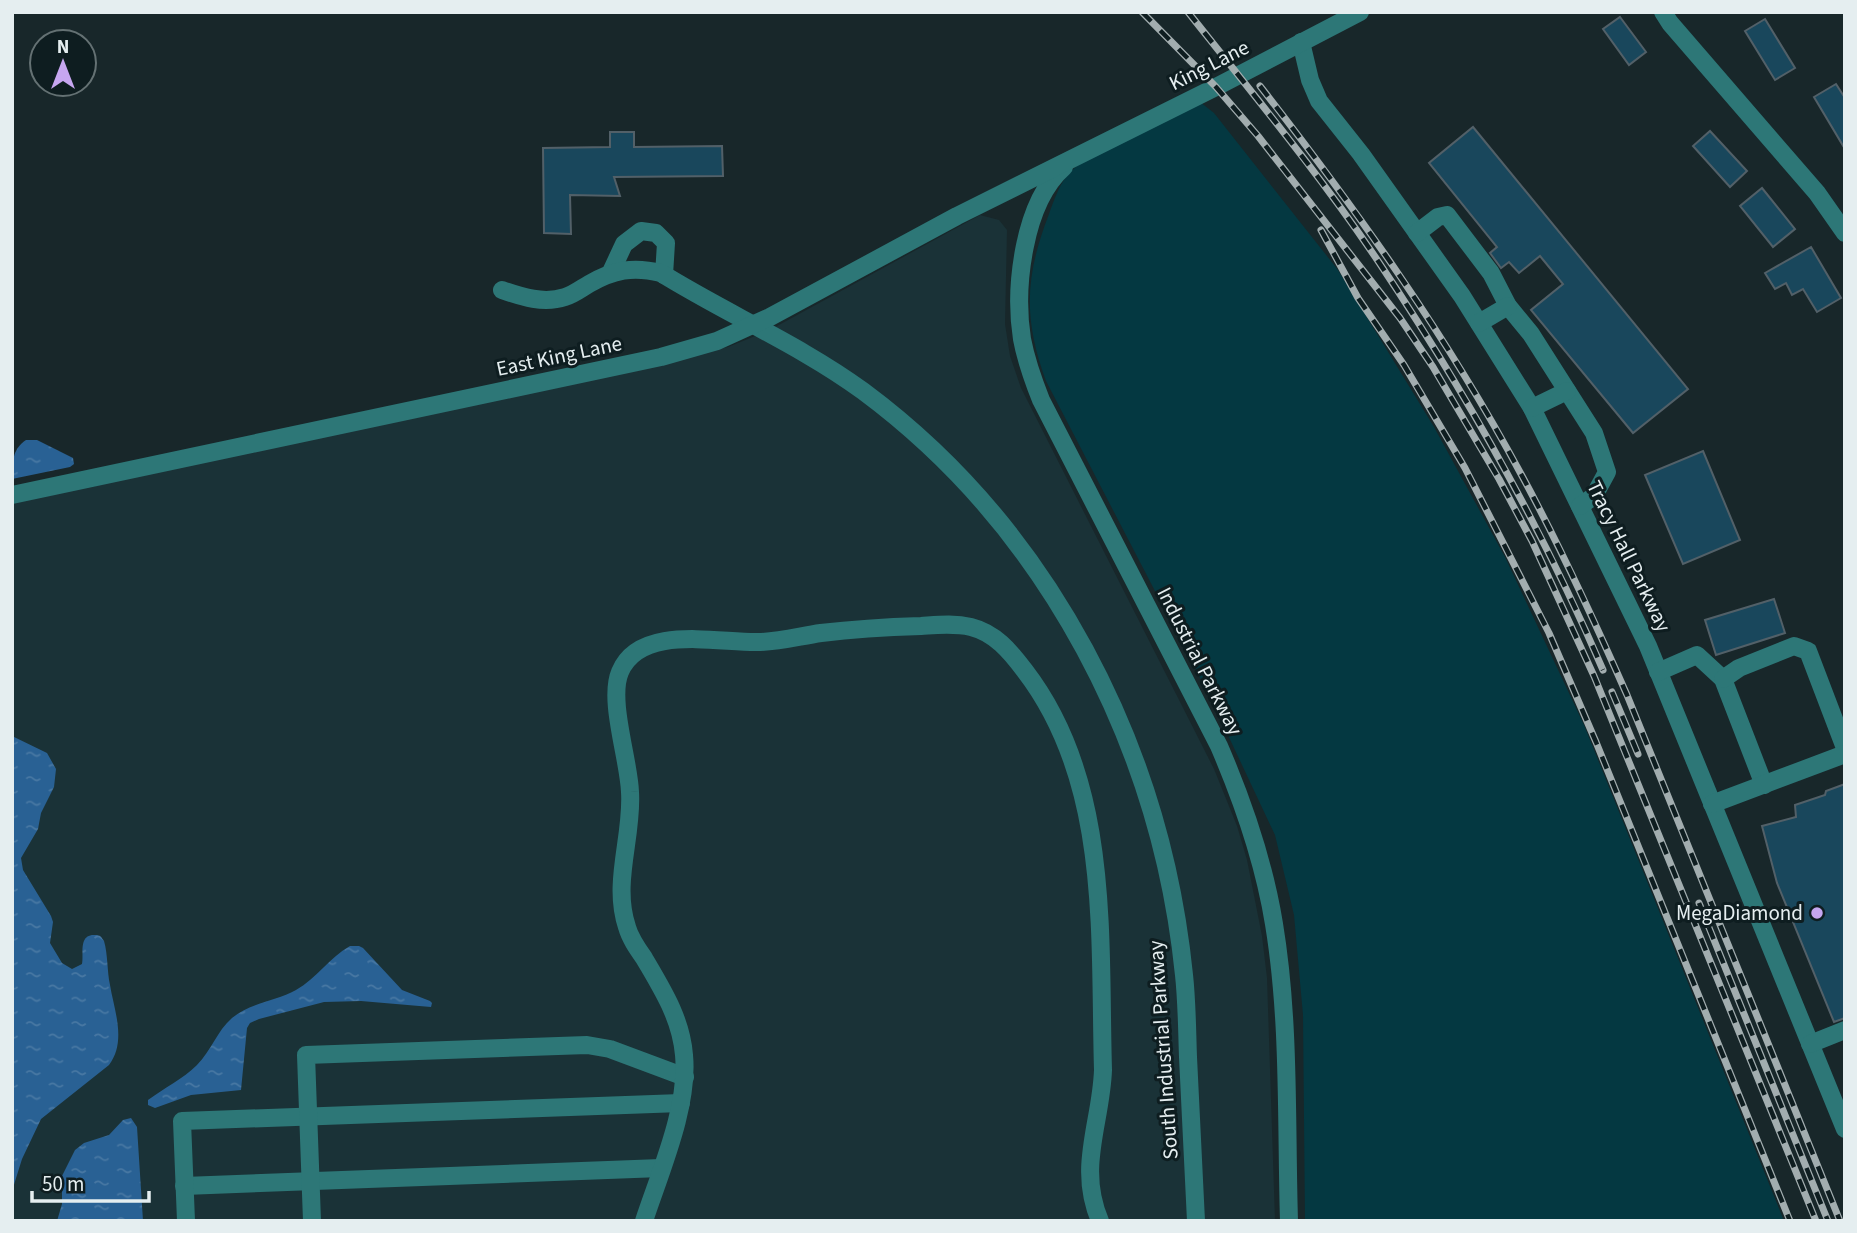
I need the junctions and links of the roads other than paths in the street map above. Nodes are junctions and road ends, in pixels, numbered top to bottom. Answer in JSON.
{"nodes":[{"id":1,"x":1360,"y":12,"type":"edge"},
{"id":2,"x":1663,"y":12,"type":"edge"},
{"id":3,"x":1301,"y":42,"type":"junction"},
{"id":4,"x":1077,"y":156,"type":"junction"},
{"id":5,"x":1417,"y":233,"type":"junction"},
{"id":6,"x":1845,"y":233,"type":"edge"},
{"id":7,"x":611,"y":272,"type":"junction"},
{"id":8,"x":664,"y":275,"type":"junction"},
{"id":9,"x":502,"y":290,"type":"dead end"},
{"id":10,"x":1508,"y":306,"type":"junction"},
{"id":11,"x":1479,"y":323,"type":"junction"},
{"id":12,"x":756,"y":324,"type":"junction"},
{"id":13,"x":1567,"y":391,"type":"junction"},
{"id":14,"x":1532,"y":408,"type":"junction"},
{"id":15,"x":12,"y":495,"type":"edge"},
{"id":16,"x":1580,"y":506,"type":"junction"},
{"id":17,"x":1658,"y":672,"type":"junction"},
{"id":18,"x":1723,"y":679,"type":"junction"},
{"id":19,"x":1845,"y":748,"type":"edge"},
{"id":20,"x":1845,"y":754,"type":"edge"},
{"id":21,"x":1764,"y":785,"type":"junction"},
{"id":22,"x":1712,"y":804,"type":"junction"},
{"id":23,"x":1845,"y":1030,"type":"edge"},
{"id":24,"x":1810,"y":1044,"type":"junction"},
{"id":25,"x":685,"y":1077,"type":"junction"},
{"id":26,"x":681,"y":1103,"type":"junction"},
{"id":27,"x":308,"y":1117,"type":"junction"},
{"id":28,"x":1845,"y":1129,"type":"edge"},
{"id":29,"x":661,"y":1168,"type":"junction"},
{"id":30,"x":310,"y":1181,"type":"junction"},
{"id":31,"x":184,"y":1185,"type":"junction"},
{"id":32,"x":186,"y":1221,"type":"edge"},
{"id":33,"x":312,"y":1221,"type":"edge"},
{"id":34,"x":644,"y":1221,"type":"edge"},
{"id":35,"x":1100,"y":1221,"type":"edge"},
{"id":36,"x":1196,"y":1221,"type":"edge"},
{"id":37,"x":1289,"y":1221,"type":"edge"}],
"edges":[{"from":1,"to":3,"type":"street","name":"King Lane"},
{"from":2,"to":6,"type":"street"},
{"from":3,"to":4,"type":"street","name":"King Lane"},
{"from":3,"to":5,"type":"street","name":"Tracy Hall Parkway"},
{"from":4,"to":12,"type":"street","name":"East King Lane"},
{"from":4,"to":37,"type":"street","name":"Industrial Parkway"},
{"from":5,"to":10,"type":"street"},
{"from":5,"to":11,"type":"street","name":"Tracy Hall Parkway"},
{"from":7,"to":8,"type":"street","name":"South Industrial Parkway"},
{"from":7,"to":8,"type":"street"},
{"from":7,"to":9,"type":"street"},
{"from":8,"to":12,"type":"street","name":"South Industrial Parkway"},
{"from":10,"to":11,"type":"street"},
{"from":10,"to":13,"type":"street"},
{"from":11,"to":14,"type":"street","name":"Tracy Hall Parkway"},
{"from":12,"to":15,"type":"street","name":"East King Lane"},
{"from":12,"to":36,"type":"street","name":"South Industrial Parkway"},
{"from":13,"to":14,"type":"street"},
{"from":13,"to":16,"type":"street"},
{"from":14,"to":16,"type":"street","name":"Tracy Hall Parkway"},
{"from":16,"to":17,"type":"street","name":"Tracy Hall Parkway"},
{"from":17,"to":18,"type":"street"},
{"from":17,"to":22,"type":"street","name":"Tracy Hall Parkway"},
{"from":18,"to":19,"type":"street"},
{"from":18,"to":21,"type":"street"},
{"from":20,"to":21,"type":"street"},
{"from":21,"to":22,"type":"street"},
{"from":22,"to":24,"type":"street","name":"Tracy Hall Parkway"},
{"from":23,"to":24,"type":"street"},
{"from":24,"to":28,"type":"street","name":"Tracy Hall Parkway"},
{"from":25,"to":26,"type":"street"},
{"from":25,"to":27,"type":"street"},
{"from":25,"to":35,"type":"street"},
{"from":26,"to":27,"type":"street"},
{"from":26,"to":29,"type":"street"},
{"from":27,"to":30,"type":"street"},
{"from":27,"to":31,"type":"street"},
{"from":29,"to":30,"type":"street"},
{"from":29,"to":34,"type":"street"},
{"from":30,"to":31,"type":"street"},
{"from":30,"to":33,"type":"street"},
{"from":31,"to":32,"type":"street"}]}
